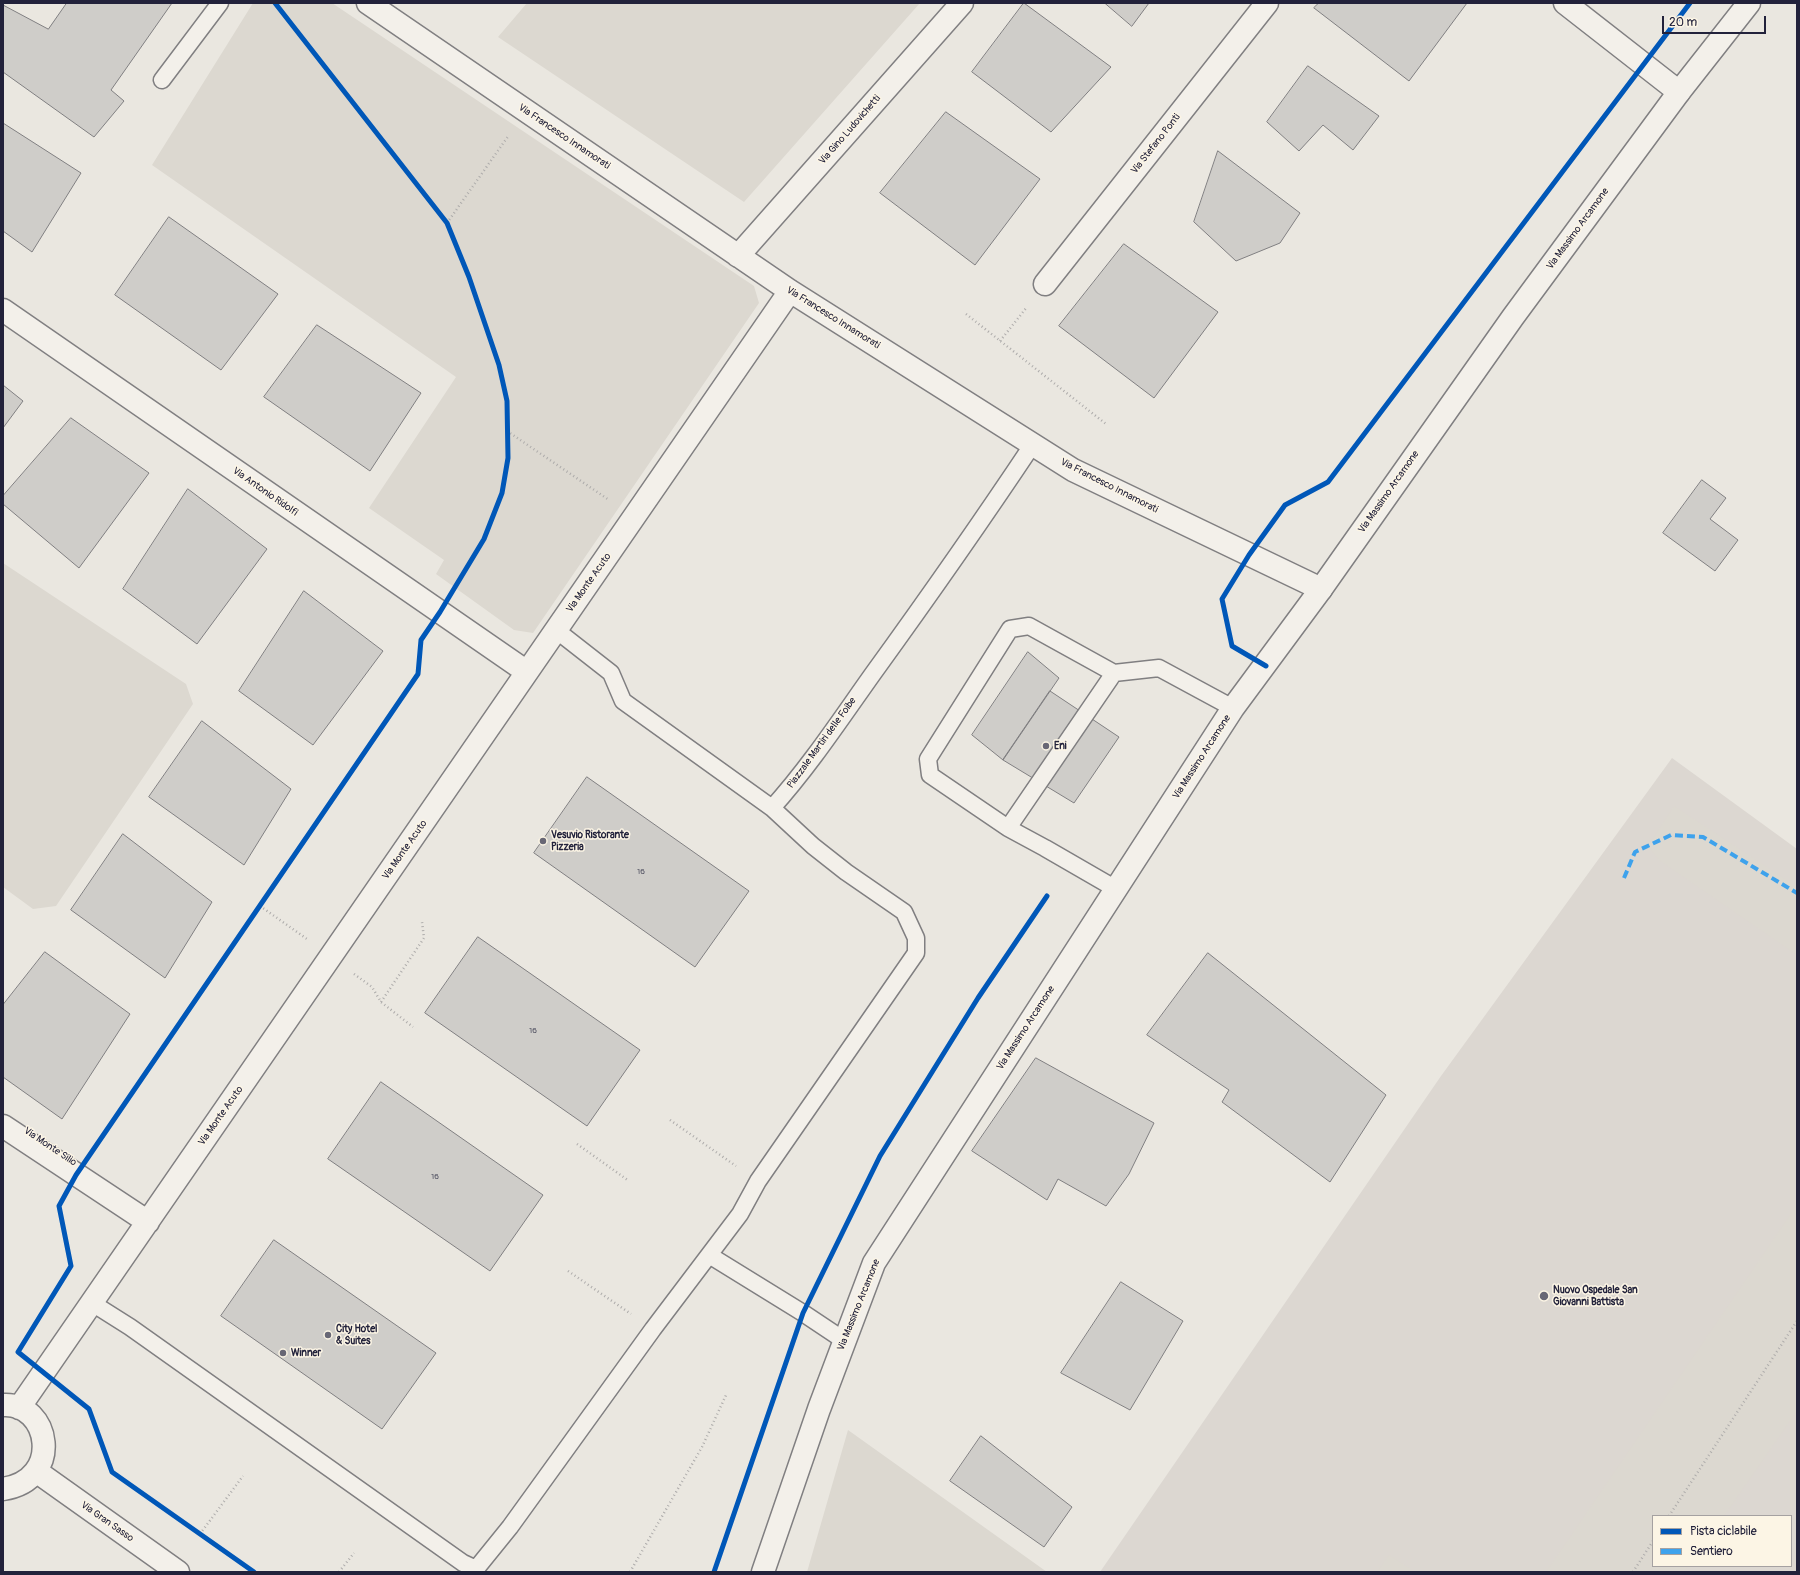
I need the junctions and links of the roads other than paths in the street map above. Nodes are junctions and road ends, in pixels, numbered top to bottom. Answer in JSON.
{"nodes":[{"id":1,"x":220,"y":3,"type":"edge"},
{"id":2,"x":369,"y":3,"type":"edge"},
{"id":3,"x":962,"y":3,"type":"edge"},
{"id":4,"x":1267,"y":3,"type":"edge"},
{"id":5,"x":1565,"y":3,"type":"edge"},
{"id":6,"x":1749,"y":3,"type":"edge"},
{"id":7,"x":162,"y":80,"type":"dead end"},
{"id":8,"x":1679,"y":92,"type":"junction"},
{"id":9,"x":738,"y":256,"type":"junction"},
{"id":10,"x":1045,"y":284,"type":"road end"},
{"id":11,"x":790,"y":291,"type":"junction"},
{"id":12,"x":3,"y":310,"type":"edge"},
{"id":13,"x":1033,"y":444,"type":"junction"},
{"id":14,"x":1321,"y":589,"type":"junction"},
{"id":15,"x":556,"y":630,"type":"junction"},
{"id":16,"x":527,"y":672,"type":"junction"},
{"id":17,"x":1114,"y":673,"type":"junction"},
{"id":18,"x":1233,"y":708,"type":"junction"},
{"id":19,"x":772,"y":808,"type":"junction"},
{"id":20,"x":1008,"y":828,"type":"junction"},
{"id":21,"x":1116,"y":889,"type":"junction"},
{"id":22,"x":3,"y":1126,"type":"edge"},
{"id":23,"x":148,"y":1222,"type":"junction"},
{"id":24,"x":708,"y":1255,"type":"junction"},
{"id":25,"x":92,"y":1303,"type":"junction"},
{"id":26,"x":844,"y":1341,"type":"junction"},
{"id":27,"x":11,"y":1406,"type":"edge"},
{"id":28,"x":36,"y":1471,"type":"junction"},
{"id":29,"x":3,"y":1488,"type":"edge"},
{"id":30,"x":178,"y":1572,"type":"edge"},
{"id":31,"x":763,"y":1572,"type":"edge"}],
"edges":[{"from":1,"to":7,"type":"lane"},
{"from":2,"to":9,"type":"street","name":"Via Francesco Innamorati"},
{"from":3,"to":9,"type":"street","name":"Via Gino Ludovichetti"},
{"from":4,"to":10,"type":"street","name":"Via Stefano Ponti"},
{"from":5,"to":8,"type":"street"},
{"from":6,"to":8,"type":"street","name":"Via Massimo Arcamone"},
{"from":8,"to":14,"type":"street","name":"Via Massimo Arcamone"},
{"from":9,"to":11,"type":"street","name":"Via Francesco Innamorati"},
{"from":11,"to":13,"type":"street","name":"Via Francesco Innamorati"},
{"from":11,"to":15,"type":"street","name":"Via Monte Acuto"},
{"from":12,"to":16,"type":"street","name":"Via Antonio Ridolfi"},
{"from":13,"to":14,"type":"street","name":"Via Francesco Innamorati"},
{"from":13,"to":19,"type":"lane","name":"Piazzale Martiri delle Foibe"},
{"from":14,"to":18,"type":"street","name":"Via Massimo Arcamone"},
{"from":15,"to":16,"type":"street","name":"Via Monte Acuto"},
{"from":15,"to":19,"type":"lane"},
{"from":16,"to":23,"type":"street","name":"Via Monte Acuto"},
{"from":17,"to":18,"type":"lane"},
{"from":17,"to":20,"type":"lane"},
{"from":17,"to":20,"type":"lane"},
{"from":18,"to":21,"type":"street","name":"Via Massimo Arcamone"},
{"from":19,"to":24,"type":"lane"},
{"from":20,"to":21,"type":"lane"},
{"from":21,"to":26,"type":"street","name":"Via Massimo Arcamone"},
{"from":22,"to":23,"type":"street","name":"Via Monte Silio"},
{"from":23,"to":25,"type":"street","name":"Via Monte Acuto"},
{"from":24,"to":25,"type":"lane"},
{"from":24,"to":26,"type":"lane"},
{"from":25,"to":27,"type":"street","name":"Via Monte Acuto"},
{"from":26,"to":31,"type":"street","name":"Via Massimo Arcamone"},
{"from":27,"to":28,"type":"street"},
{"from":28,"to":29,"type":"street"},
{"from":28,"to":30,"type":"street","name":"Via Gran Sasso"}]}
